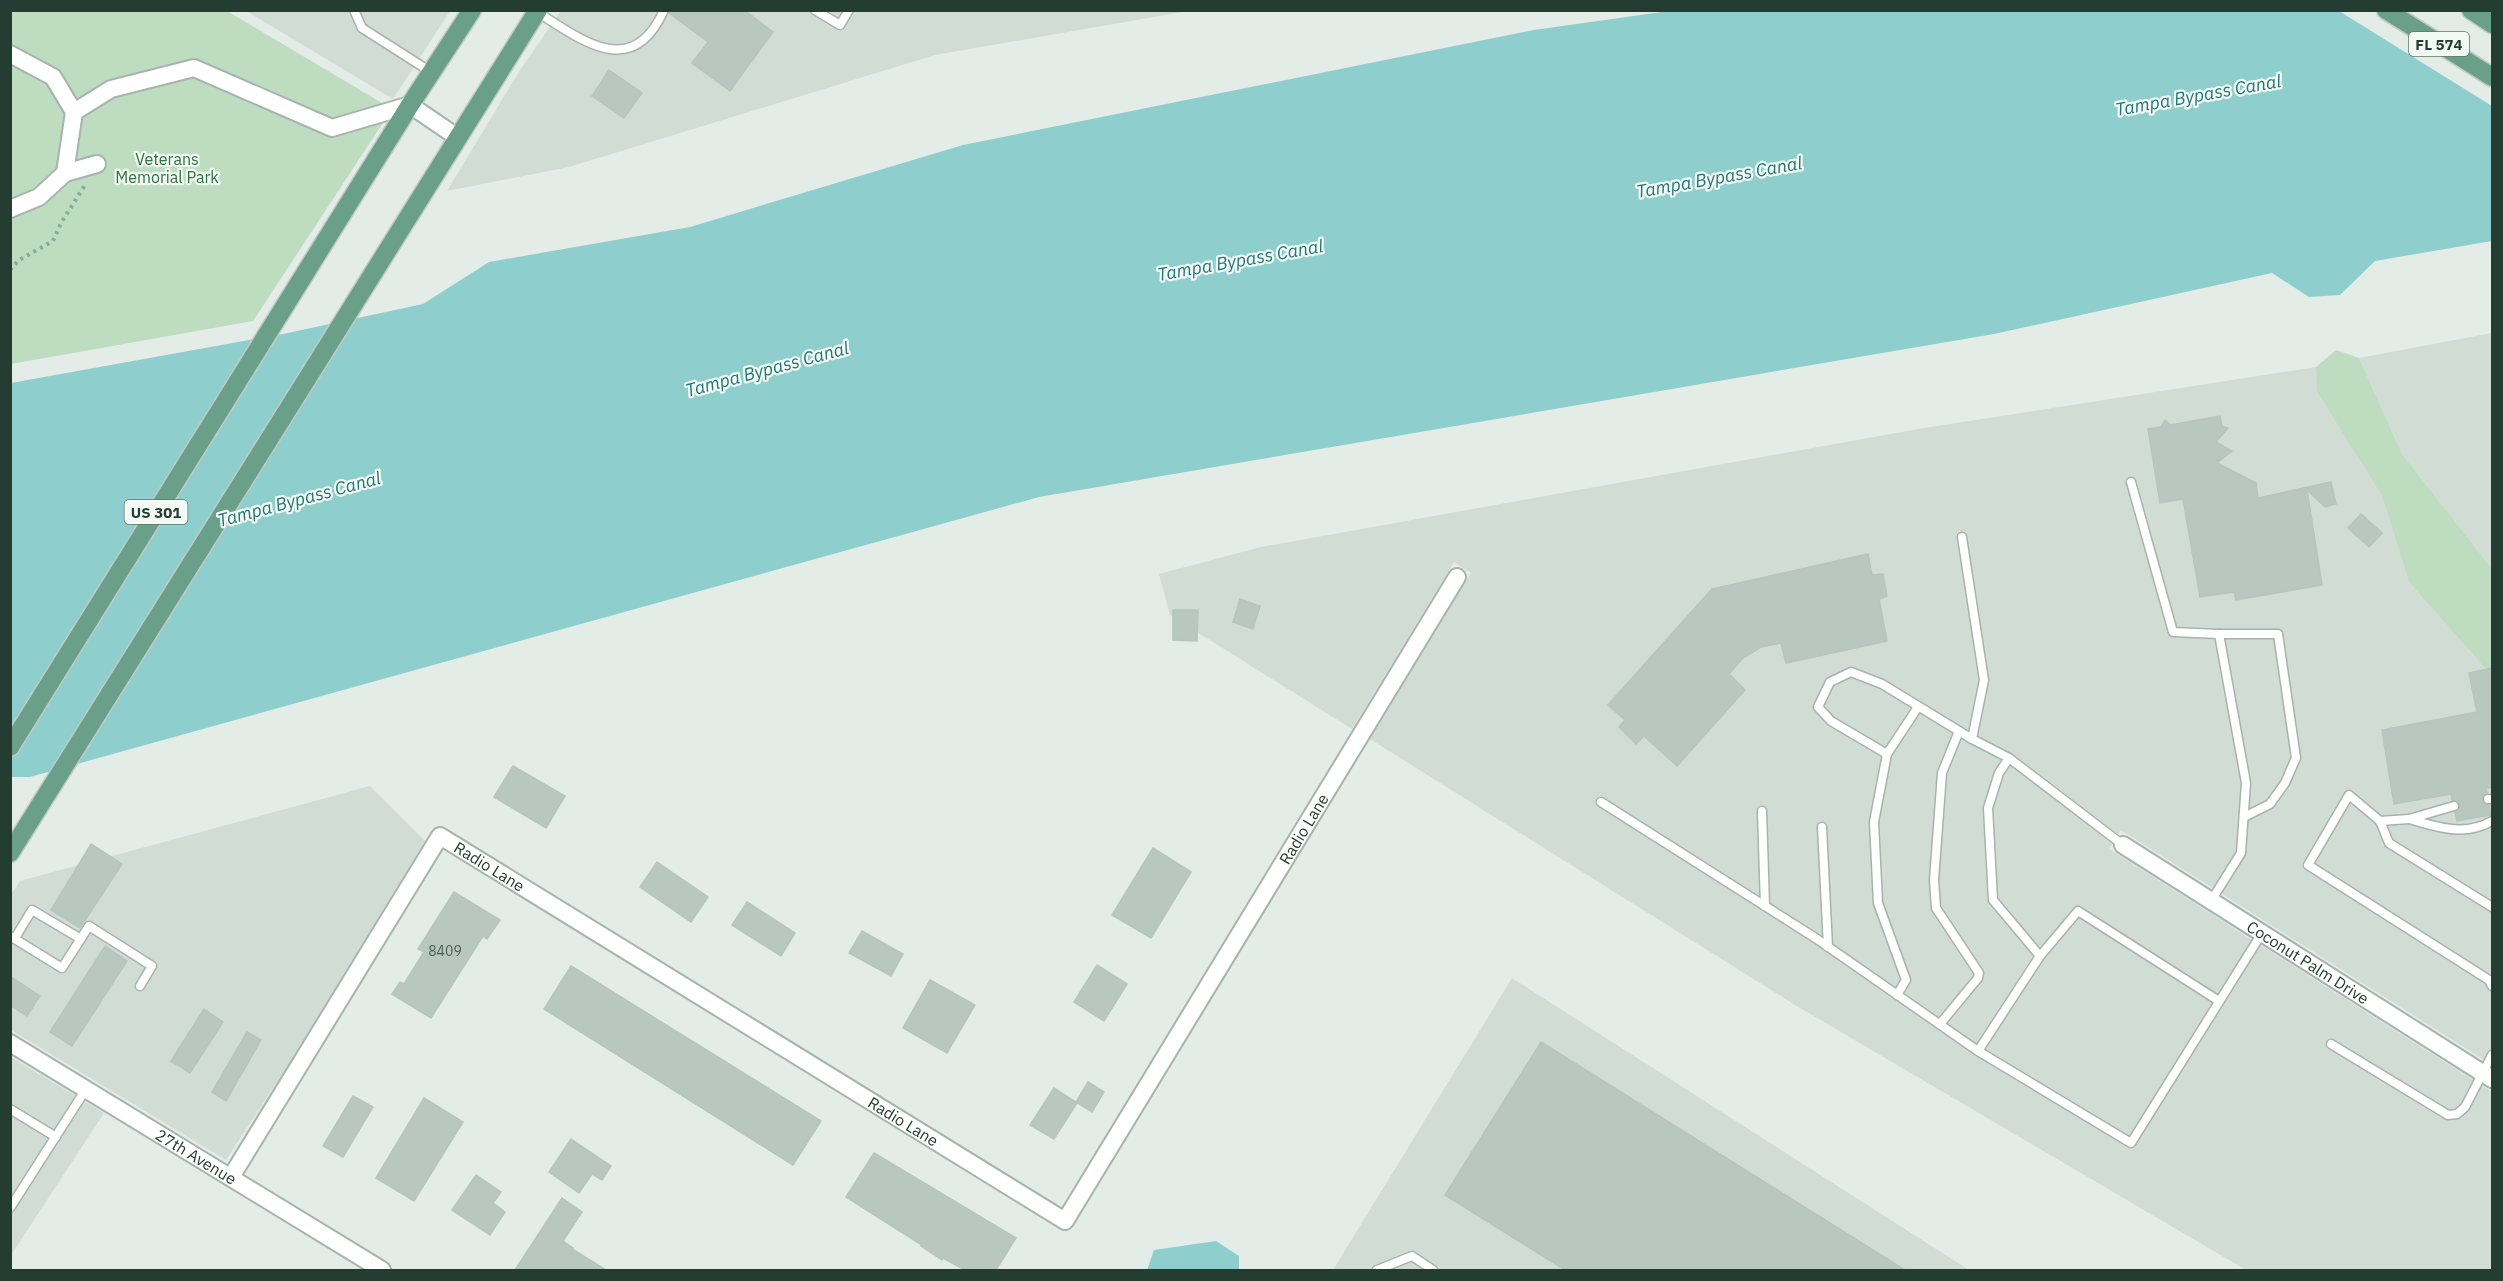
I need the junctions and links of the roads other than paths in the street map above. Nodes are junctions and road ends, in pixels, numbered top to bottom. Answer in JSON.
{"nodes":[{"id":1,"x":354,"y":10,"type":"edge"},
{"id":2,"x":472,"y":10,"type":"edge"},
{"id":3,"x":664,"y":10,"type":"edge"},
{"id":4,"x":815,"y":10,"type":"edge"},
{"id":5,"x":849,"y":10,"type":"edge"},
{"id":6,"x":2386,"y":10,"type":"edge"},
{"id":7,"x":2471,"y":10,"type":"edge"},
{"id":8,"x":537,"y":11,"type":"edge"},
{"id":9,"x":2493,"y":24,"type":"edge"},
{"id":10,"x":10,"y":54,"type":"edge"},
{"id":11,"x":432,"y":72,"type":"junction"},
{"id":12,"x":2493,"y":77,"type":"edge"},
{"id":13,"x":410,"y":105,"type":"junction"},
{"id":14,"x":74,"y":112,"type":"junction"},
{"id":15,"x":457,"y":137,"type":"junction"},
{"id":16,"x":97,"y":164,"type":"road end"},
{"id":17,"x":65,"y":173,"type":"junction"},
{"id":18,"x":10,"y":209,"type":"edge"},
{"id":19,"x":2131,"y":482,"type":"dead end"},
{"id":20,"x":1962,"y":537,"type":"dead end"},
{"id":21,"x":1457,"y":577,"type":"dead end"},
{"id":22,"x":2219,"y":634,"type":"junction"},
{"id":23,"x":1918,"y":707,"type":"junction"},
{"id":24,"x":1959,"y":731,"type":"junction"},
{"id":25,"x":1972,"y":739,"type":"junction"},
{"id":26,"x":10,"y":747,"type":"edge"},
{"id":27,"x":1887,"y":754,"type":"junction"},
{"id":28,"x":2009,"y":758,"type":"junction"},
{"id":29,"x":1601,"y":802,"type":"dead end"},
{"id":30,"x":2454,"y":806,"type":"dead end"},
{"id":31,"x":1762,"y":811,"type":"dead end"},
{"id":32,"x":2244,"y":817,"type":"junction"},
{"id":33,"x":2409,"y":819,"type":"junction"},
{"id":34,"x":2380,"y":821,"type":"junction"},
{"id":35,"x":2493,"y":821,"type":"edge"},
{"id":36,"x":1822,"y":827,"type":"dead end"},
{"id":37,"x":2123,"y":845,"type":"joint"},
{"id":38,"x":10,"y":853,"type":"edge"},
{"id":39,"x":2211,"y":901,"type":"junction"},
{"id":40,"x":1766,"y":906,"type":"junction"},
{"id":41,"x":2493,"y":907,"type":"edge"},
{"id":42,"x":2262,"y":933,"type":"junction"},
{"id":43,"x":13,"y":937,"type":"edge"},
{"id":44,"x":81,"y":939,"type":"junction"},
{"id":45,"x":1828,"y":947,"type":"junction"},
{"id":46,"x":2040,"y":956,"type":"junction"},
{"id":47,"x":2491,"y":980,"type":"edge"},
{"id":48,"x":140,"y":986,"type":"dead end"},
{"id":49,"x":1897,"y":995,"type":"junction"},
{"id":50,"x":2220,"y":1001,"type":"junction"},
{"id":51,"x":1940,"y":1024,"type":"junction"},
{"id":52,"x":10,"y":1044,"type":"edge"},
{"id":53,"x":2331,"y":1044,"type":"dead end"},
{"id":54,"x":1978,"y":1051,"type":"junction"},
{"id":55,"x":2493,"y":1055,"type":"edge"},
{"id":56,"x":2488,"y":1076,"type":"edge"},
{"id":57,"x":86,"y":1089,"type":"junction"},
{"id":58,"x":10,"y":1109,"type":"edge"},
{"id":59,"x":56,"y":1137,"type":"junction"},
{"id":60,"x":231,"y":1177,"type":"junction"},
{"id":61,"x":10,"y":1208,"type":"edge"},
{"id":62,"x":382,"y":1270,"type":"edge"},
{"id":63,"x":1377,"y":1270,"type":"edge"},
{"id":64,"x":1433,"y":1270,"type":"edge"}],
"edges":[{"from":1,"to":11,"type":"lane"},
{"from":2,"to":11,"type":"main road","number":"US 301"},
{"from":3,"to":8,"type":"lane"},
{"from":4,"to":5,"type":"lane"},
{"from":6,"to":12,"type":"main road","number":"FL 574"},
{"from":7,"to":9,"type":"main road","number":"FL 574"},
{"from":8,"to":15,"type":"main road","number":"US 301"},
{"from":10,"to":14,"type":"street"},
{"from":11,"to":13,"type":"main road","number":"US 301"},
{"from":13,"to":14,"type":"street"},
{"from":13,"to":15,"type":"street"},
{"from":13,"to":26,"type":"main road","number":"US 301"},
{"from":14,"to":17,"type":"street"},
{"from":15,"to":38,"type":"main road","number":"US 301"},
{"from":16,"to":17,"type":"street"},
{"from":17,"to":18,"type":"street"},
{"from":19,"to":22,"type":"lane"},
{"from":20,"to":25,"type":"lane"},
{"from":21,"to":60,"type":"street","name":"Radio Lane"},
{"from":22,"to":32,"type":"lane"},
{"from":22,"to":32,"type":"lane"},
{"from":23,"to":24,"type":"lane"},
{"from":23,"to":27,"type":"lane"},
{"from":23,"to":27,"type":"lane"},
{"from":24,"to":25,"type":"lane"},
{"from":24,"to":51,"type":"lane"},
{"from":25,"to":28,"type":"lane"},
{"from":27,"to":49,"type":"lane"},
{"from":28,"to":37,"type":"lane"},
{"from":28,"to":46,"type":"lane"},
{"from":29,"to":40,"type":"lane"},
{"from":30,"to":33,"type":"lane"},
{"from":31,"to":40,"type":"lane"},
{"from":32,"to":39,"type":"lane"},
{"from":33,"to":34,"type":"lane"},
{"from":33,"to":35,"type":"lane"},
{"from":34,"to":41,"type":"lane"},
{"from":34,"to":47,"type":"lane"},
{"from":36,"to":45,"type":"lane"},
{"from":37,"to":39,"type":"street","name":"Coconut Palm Drive"},
{"from":39,"to":42,"type":"street","name":"Coconut Palm Drive"},
{"from":40,"to":45,"type":"lane"},
{"from":42,"to":50,"type":"lane"},
{"from":42,"to":56,"type":"street","name":"Coconut Palm Drive"},
{"from":43,"to":44,"type":"lane"},
{"from":43,"to":44,"type":"lane"},
{"from":44,"to":48,"type":"lane"},
{"from":45,"to":49,"type":"lane"},
{"from":46,"to":50,"type":"lane"},
{"from":46,"to":54,"type":"lane"},
{"from":49,"to":51,"type":"lane"},
{"from":50,"to":54,"type":"lane"},
{"from":51,"to":54,"type":"lane"},
{"from":52,"to":57,"type":"street","name":"27th Avenue"},
{"from":53,"to":56,"type":"lane"},
{"from":55,"to":56,"type":"lane"},
{"from":57,"to":59,"type":"lane"},
{"from":57,"to":60,"type":"street","name":"27th Avenue"},
{"from":58,"to":59,"type":"lane"},
{"from":59,"to":61,"type":"lane"},
{"from":60,"to":62,"type":"street","name":"27th Avenue"},
{"from":63,"to":64,"type":"lane"}]}
